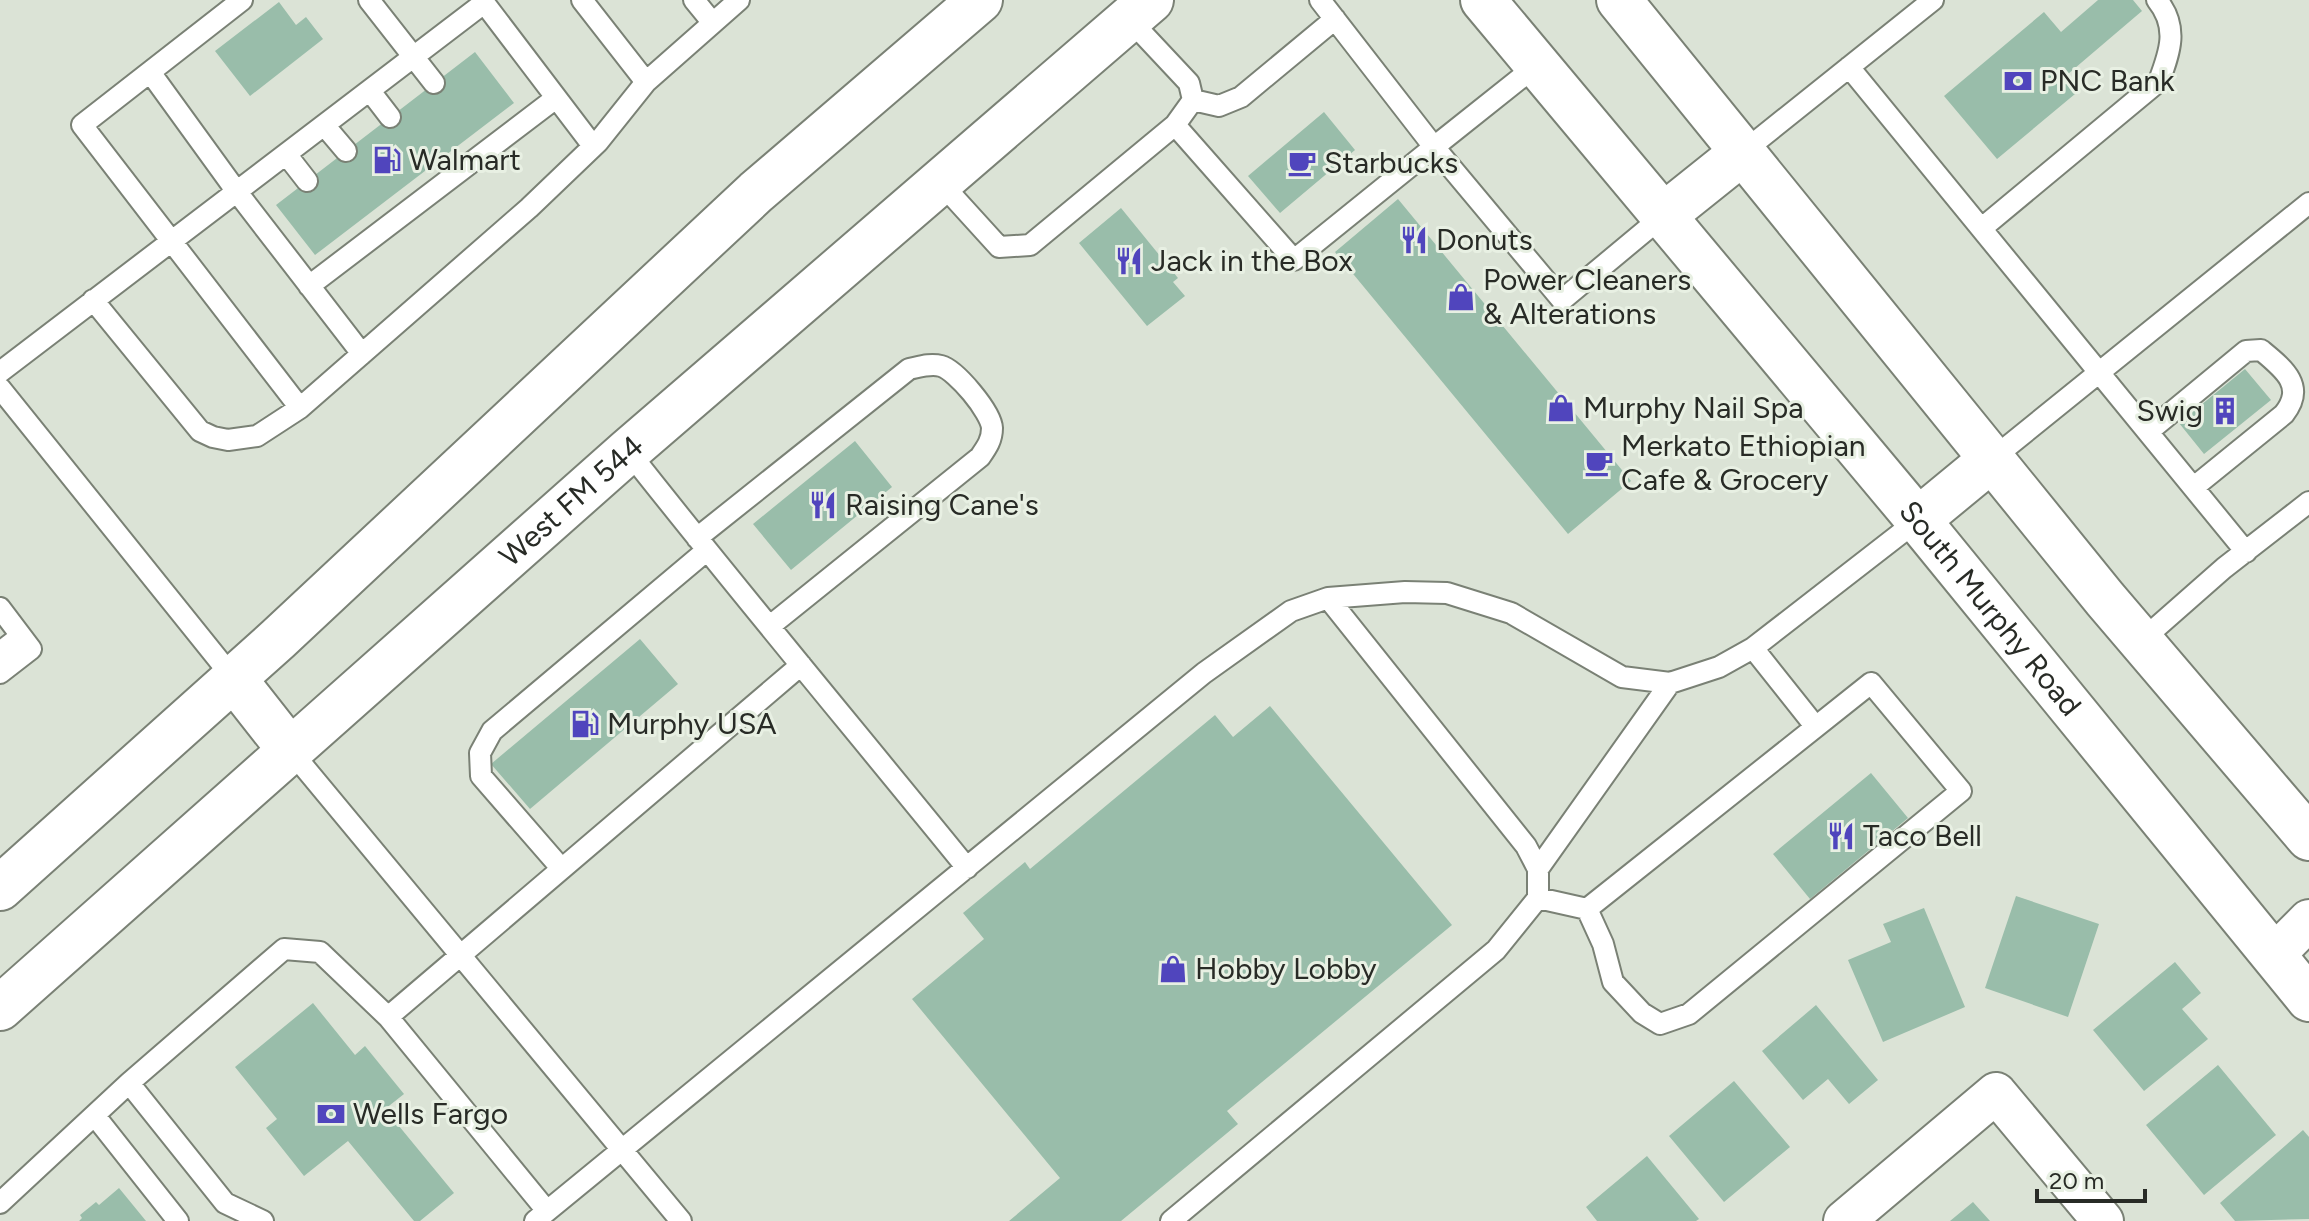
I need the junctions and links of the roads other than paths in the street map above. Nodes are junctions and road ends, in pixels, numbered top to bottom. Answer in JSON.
{"nodes":[{"id":1,"x":242,"y":0,"type":"edge"},
{"id":2,"x":369,"y":0,"type":"edge"},
{"id":3,"x":582,"y":0,"type":"edge"},
{"id":4,"x":694,"y":0,"type":"edge"},
{"id":5,"x":739,"y":0,"type":"edge"},
{"id":6,"x":980,"y":0,"type":"edge"},
{"id":7,"x":1320,"y":0,"type":"edge"},
{"id":8,"x":1483,"y":0,"type":"edge"},
{"id":9,"x":1619,"y":0,"type":"edge"},
{"id":10,"x":1933,"y":0,"type":"edge"},
{"id":11,"x":2157,"y":0,"type":"edge"},
{"id":12,"x":483,"y":2,"type":"edge"},
{"id":13,"x":1140,"y":9,"type":"edge"},
{"id":14,"x":1335,"y":19,"type":"junction"},
{"id":15,"x":712,"y":22,"type":"junction"},
{"id":16,"x":413,"y":57,"type":"junction"},
{"id":17,"x":1537,"y":65,"type":"junction"},
{"id":18,"x":1849,"y":67,"type":"junction"},
{"id":19,"x":150,"y":72,"type":"junction"},
{"id":20,"x":646,"y":82,"type":"junction"},
{"id":21,"x":434,"y":83,"type":"dead end"},
{"id":22,"x":370,"y":91,"type":"junction"},
{"id":23,"x":556,"y":98,"type":"junction"},
{"id":24,"x":1193,"y":100,"type":"junction"},
{"id":25,"x":390,"y":117,"type":"dead end"},
{"id":26,"x":324,"y":125,"type":"junction"},
{"id":27,"x":1175,"y":125,"type":"junction"},
{"id":28,"x":593,"y":146,"type":"junction"},
{"id":29,"x":1434,"y":147,"type":"junction"},
{"id":30,"x":346,"y":151,"type":"dead end"},
{"id":31,"x":1743,"y":152,"type":"junction"},
{"id":32,"x":286,"y":154,"type":"junction"},
{"id":33,"x":307,"y":181,"type":"dead end"},
{"id":34,"x":939,"y":181,"type":"junction"},
{"id":35,"x":237,"y":192,"type":"junction"},
{"id":36,"x":2309,"y":203,"type":"edge"},
{"id":37,"x":1663,"y":216,"type":"junction"},
{"id":38,"x":1982,"y":228,"type":"junction"},
{"id":39,"x":170,"y":242,"type":"junction"},
{"id":40,"x":309,"y":286,"type":"junction"},
{"id":41,"x":93,"y":300,"type":"junction"},
{"id":42,"x":362,"y":354,"type":"junction"},
{"id":43,"x":2100,"y":371,"type":"junction"},
{"id":44,"x":0,"y":372,"type":"edge"},
{"id":45,"x":0,"y":388,"type":"edge"},
{"id":46,"x":300,"y":408,"type":"junction"},
{"id":47,"x":2149,"y":431,"type":"junction"},
{"id":48,"x":628,"y":451,"type":"junction"},
{"id":49,"x":1992,"y":459,"type":"junction"},
{"id":50,"x":2194,"y":487,"type":"junction"},
{"id":51,"x":2309,"y":502,"type":"edge"},
{"id":52,"x":1918,"y":520,"type":"junction"},
{"id":53,"x":701,"y":545,"type":"junction"},
{"id":54,"x":2246,"y":552,"type":"junction"},
{"id":55,"x":1328,"y":598,"type":"junction"},
{"id":56,"x":0,"y":608,"type":"edge"},
{"id":57,"x":770,"y":626,"type":"junction"},
{"id":58,"x":21,"y":636,"type":"junction"},
{"id":59,"x":2141,"y":641,"type":"junction"},
{"id":60,"x":1753,"y":648,"type":"junction"},
{"id":61,"x":0,"y":652,"type":"edge"},
{"id":62,"x":801,"y":665,"type":"junction"},
{"id":63,"x":0,"y":673,"type":"edge"},
{"id":64,"x":234,"y":679,"type":"junction"},
{"id":65,"x":1670,"y":683,"type":"junction"},
{"id":66,"x":1815,"y":726,"type":"junction"},
{"id":67,"x":290,"y":750,"type":"junction"},
{"id":68,"x":2309,"y":838,"type":"edge"},
{"id":69,"x":561,"y":868,"type":"junction"},
{"id":70,"x":967,"y":868,"type":"junction"},
{"id":71,"x":1538,"y":869,"type":"junction"},
{"id":72,"x":0,"y":888,"type":"edge"},
{"id":73,"x":1538,"y":898,"type":"junction"},
{"id":74,"x":1587,"y":909,"type":"junction"},
{"id":75,"x":2309,"y":920,"type":"edge"},
{"id":76,"x":460,"y":954,"type":"junction"},
{"id":77,"x":2273,"y":956,"type":"junction"},
{"id":78,"x":2309,"y":999,"type":"edge"},
{"id":79,"x":0,"y":1008,"type":"edge"},
{"id":80,"x":388,"y":1017,"type":"junction"},
{"id":81,"x":129,"y":1083,"type":"junction"},
{"id":82,"x":95,"y":1116,"type":"junction"},
{"id":83,"x":622,"y":1151,"type":"junction"},
{"id":84,"x":0,"y":1203,"type":"edge"},
{"id":85,"x":541,"y":1216,"type":"edge"},
{"id":86,"x":178,"y":1221,"type":"edge"},
{"id":87,"x":263,"y":1221,"type":"edge"},
{"id":88,"x":681,"y":1221,"type":"edge"},
{"id":89,"x":1171,"y":1221,"type":"edge"},
{"id":90,"x":1844,"y":1221,"type":"edge"},
{"id":91,"x":2103,"y":1221,"type":"edge"}],
"edges":[{"from":1,"to":19,"type":"lane"},
{"from":2,"to":16,"type":"lane"},
{"from":3,"to":20,"type":"lane"},
{"from":4,"to":15,"type":"lane"},
{"from":5,"to":15,"type":"lane"},
{"from":6,"to":64,"type":"main road"},
{"from":7,"to":14,"type":"lane"},
{"from":8,"to":17,"type":"main road","name":"South Murphy Road"},
{"from":9,"to":31,"type":"main road"},
{"from":10,"to":18,"type":"lane"},
{"from":11,"to":38,"type":"lane"},
{"from":12,"to":16,"type":"lane"},
{"from":12,"to":23,"type":"lane"},
{"from":13,"to":24,"type":"lane"},
{"from":13,"to":34,"type":"main road","name":"West FM 544"},
{"from":14,"to":24,"type":"lane"},
{"from":14,"to":29,"type":"lane"},
{"from":15,"to":20,"type":"lane"},
{"from":16,"to":21,"type":"lane"},
{"from":16,"to":22,"type":"lane"},
{"from":17,"to":29,"type":"lane"},
{"from":17,"to":37,"type":"main road","name":"South Murphy Road"},
{"from":18,"to":31,"type":"lane"},
{"from":18,"to":38,"type":"lane"},
{"from":19,"to":35,"type":"lane"},
{"from":19,"to":39,"type":"lane"},
{"from":20,"to":28,"type":"lane"},
{"from":22,"to":25,"type":"lane"},
{"from":22,"to":26,"type":"lane"},
{"from":23,"to":28,"type":"lane"},
{"from":23,"to":40,"type":"lane"},
{"from":24,"to":27,"type":"lane"},
{"from":26,"to":30,"type":"lane"},
{"from":26,"to":32,"type":"lane"},
{"from":27,"to":29,"type":"lane"},
{"from":27,"to":34,"type":"lane"},
{"from":28,"to":42,"type":"lane"},
{"from":29,"to":37,"type":"lane"},
{"from":31,"to":37,"type":"main road"},
{"from":31,"to":49,"type":"main road"},
{"from":32,"to":33,"type":"lane"},
{"from":32,"to":35,"type":"lane"},
{"from":34,"to":48,"type":"main road","name":"West FM 544"},
{"from":35,"to":39,"type":"lane"},
{"from":35,"to":40,"type":"lane"},
{"from":36,"to":43,"type":"lane"},
{"from":37,"to":52,"type":"main road","name":"South Murphy Road"},
{"from":38,"to":43,"type":"lane"},
{"from":39,"to":41,"type":"lane"},
{"from":39,"to":46,"type":"lane"},
{"from":40,"to":42,"type":"lane"},
{"from":41,"to":44,"type":"lane"},
{"from":41,"to":46,"type":"lane"},
{"from":42,"to":46,"type":"lane"},
{"from":43,"to":47,"type":"lane"},
{"from":43,"to":49,"type":"lane"},
{"from":45,"to":64,"type":"lane"},
{"from":47,"to":50,"type":"lane"},
{"from":47,"to":50,"type":"lane"},
{"from":48,"to":53,"type":"lane"},
{"from":48,"to":67,"type":"main road","name":"West FM 544"},
{"from":49,"to":52,"type":"main road"},
{"from":49,"to":59,"type":"main road"},
{"from":50,"to":54,"type":"lane"},
{"from":51,"to":54,"type":"lane"},
{"from":52,"to":60,"type":"lane"},
{"from":52,"to":77,"type":"main road","name":"South Murphy Road"},
{"from":53,"to":57,"type":"lane"},
{"from":53,"to":57,"type":"lane"},
{"from":53,"to":69,"type":"lane"},
{"from":54,"to":59,"type":"lane"},
{"from":55,"to":65,"type":"lane"},
{"from":55,"to":70,"type":"lane"},
{"from":55,"to":71,"type":"lane"},
{"from":56,"to":58,"type":"lane"},
{"from":57,"to":62,"type":"lane"},
{"from":58,"to":61,"type":"lane"},
{"from":58,"to":63,"type":"lane"},
{"from":59,"to":68,"type":"main road"},
{"from":60,"to":65,"type":"lane"},
{"from":60,"to":66,"type":"lane"},
{"from":62,"to":69,"type":"lane"},
{"from":62,"to":70,"type":"lane"},
{"from":64,"to":67,"type":"main road"},
{"from":64,"to":72,"type":"main road"},
{"from":65,"to":71,"type":"lane"},
{"from":66,"to":74,"type":"lane"},
{"from":66,"to":74,"type":"lane"},
{"from":67,"to":76,"type":"lane"},
{"from":67,"to":79,"type":"main road","name":"West FM 544"},
{"from":69,"to":76,"type":"lane"},
{"from":70,"to":83,"type":"lane"},
{"from":71,"to":73,"type":"lane"},
{"from":73,"to":74,"type":"lane"},
{"from":73,"to":89,"type":"lane"},
{"from":75,"to":77,"type":"street"},
{"from":76,"to":80,"type":"lane"},
{"from":76,"to":83,"type":"lane"},
{"from":77,"to":78,"type":"main road","name":"South Murphy Road"},
{"from":80,"to":81,"type":"lane"},
{"from":80,"to":85,"type":"lane"},
{"from":81,"to":82,"type":"lane"},
{"from":81,"to":87,"type":"lane"},
{"from":82,"to":84,"type":"lane"},
{"from":82,"to":86,"type":"lane"},
{"from":83,"to":85,"type":"lane"},
{"from":83,"to":88,"type":"lane"},
{"from":90,"to":91,"type":"street"}]}
